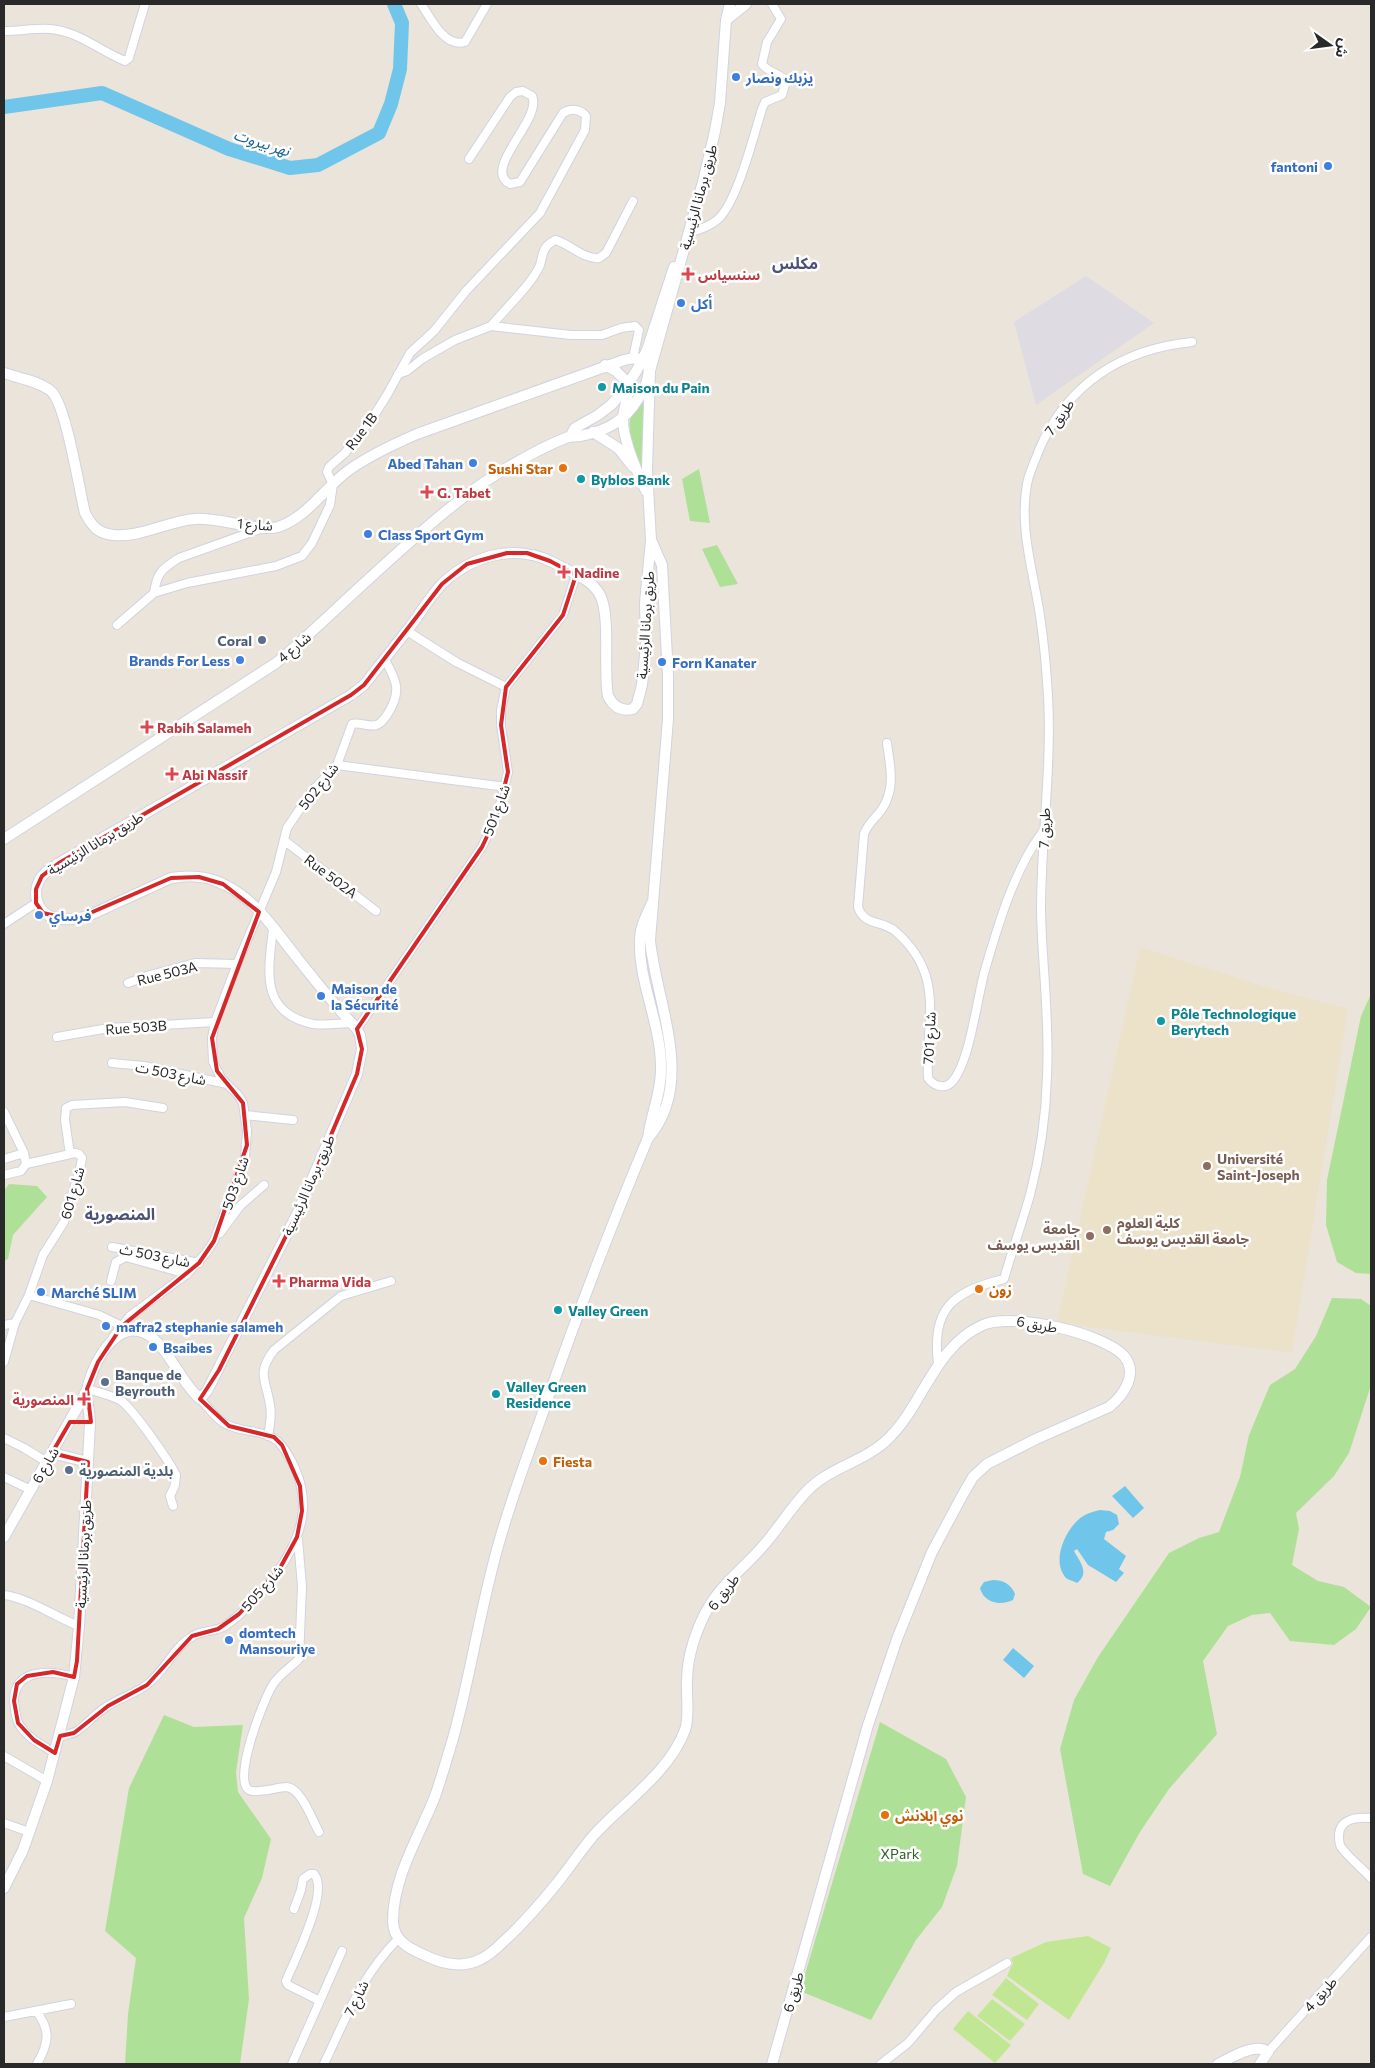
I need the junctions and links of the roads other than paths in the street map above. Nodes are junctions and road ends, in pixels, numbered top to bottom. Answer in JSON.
{"nodes":[{"id":1,"x":145,"y":4,"type":"edge"},
{"id":2,"x":421,"y":4,"type":"edge"},
{"id":3,"x":487,"y":4,"type":"edge"},
{"id":4,"x":730,"y":4,"type":"edge"},
{"id":5,"x":746,"y":4,"type":"edge"},
{"id":6,"x":772,"y":4,"type":"edge"},
{"id":7,"x":726,"y":20,"type":"junction"},
{"id":8,"x":4,"y":31,"type":"edge"},
{"id":9,"x":469,"y":159,"type":"dead end"},
{"id":10,"x":633,"y":201,"type":"dead end"},
{"id":11,"x":688,"y":233,"type":"junction"},
{"id":12,"x":682,"y":255,"type":"junction"},
{"id":13,"x":491,"y":326,"type":"junction"},
{"id":14,"x":1192,"y":342,"type":"dead end"},
{"id":15,"x":638,"y":359,"type":"junction"},
{"id":16,"x":605,"y":365,"type":"junction"},
{"id":17,"x":650,"y":371,"type":"junction"},
{"id":18,"x":4,"y":373,"type":"edge"},
{"id":19,"x":398,"y":374,"type":"junction"},
{"id":20,"x":628,"y":383,"type":"junction"},
{"id":21,"x":623,"y":419,"type":"junction"},
{"id":22,"x":593,"y":432,"type":"junction"},
{"id":23,"x":570,"y":437,"type":"junction"},
{"id":24,"x":638,"y":473,"type":"junction"},
{"id":25,"x":333,"y":484,"type":"junction"},
{"id":26,"x":648,"y":497,"type":"junction"},
{"id":27,"x":264,"y":527,"type":"junction"},
{"id":28,"x":651,"y":540,"type":"junction"},
{"id":29,"x":576,"y":575,"type":"junction"},
{"id":30,"x":154,"y":593,"type":"junction"},
{"id":31,"x":117,"y":625,"type":"dead end"},
{"id":32,"x":407,"y":630,"type":"junction"},
{"id":33,"x":385,"y":660,"type":"junction"},
{"id":34,"x":506,"y":687,"type":"junction"},
{"id":35,"x":887,"y":743,"type":"dead end"},
{"id":36,"x":337,"y":765,"type":"junction"},
{"id":37,"x":506,"y":787,"type":"junction"},
{"id":38,"x":1044,"y":830,"type":"junction"},
{"id":39,"x":4,"y":839,"type":"edge"},
{"id":40,"x":285,"y":841,"type":"junction"},
{"id":41,"x":36,"y":903,"type":"junction"},
{"id":42,"x":376,"y":911,"type":"dead end"},
{"id":43,"x":259,"y":912,"type":"junction"},
{"id":44,"x":4,"y":924,"type":"edge"},
{"id":45,"x":273,"y":929,"type":"junction"},
{"id":46,"x":236,"y":964,"type":"junction"},
{"id":47,"x":128,"y":983,"type":"dead end"},
{"id":48,"x":215,"y":1022,"type":"junction"},
{"id":49,"x":355,"y":1026,"type":"junction"},
{"id":50,"x":57,"y":1037,"type":"dead end"},
{"id":51,"x":112,"y":1064,"type":"dead end"},
{"id":52,"x":228,"y":1085,"type":"junction"},
{"id":53,"x":163,"y":1108,"type":"dead end"},
{"id":54,"x":4,"y":1112,"type":"edge"},
{"id":55,"x":245,"y":1116,"type":"junction"},
{"id":56,"x":292,"y":1120,"type":"dead end"},
{"id":57,"x":6,"y":1121,"type":"edge"},
{"id":58,"x":24,"y":1153,"type":"junction"},
{"id":59,"x":70,"y":1154,"type":"junction"},
{"id":60,"x":4,"y":1159,"type":"edge"},
{"id":61,"x":26,"y":1164,"type":"junction"},
{"id":62,"x":4,"y":1175,"type":"edge"},
{"id":63,"x":264,"y":1185,"type":"dead end"},
{"id":64,"x":214,"y":1241,"type":"junction"},
{"id":65,"x":112,"y":1247,"type":"dead end"},
{"id":66,"x":199,"y":1263,"type":"junction"},
{"id":67,"x":187,"y":1274,"type":"junction"},
{"id":68,"x":110,"y":1281,"type":"dead end"},
{"id":69,"x":391,"y":1281,"type":"dead end"},
{"id":70,"x":29,"y":1295,"type":"junction"},
{"id":71,"x":15,"y":1323,"type":"junction"},
{"id":72,"x":4,"y":1325,"type":"edge"},
{"id":73,"x":122,"y":1326,"type":"junction"},
{"id":74,"x":113,"y":1337,"type":"junction"},
{"id":75,"x":4,"y":1362,"type":"edge"},
{"id":76,"x":938,"y":1363,"type":"junction"},
{"id":77,"x":87,"y":1390,"type":"junction"},
{"id":78,"x":200,"y":1399,"type":"junction"},
{"id":79,"x":70,"y":1422,"type":"junction"},
{"id":80,"x":90,"y":1424,"type":"junction"},
{"id":81,"x":268,"y":1436,"type":"junction"},
{"id":82,"x":4,"y":1438,"type":"edge"},
{"id":83,"x":50,"y":1458,"type":"junction"},
{"id":84,"x":88,"y":1462,"type":"junction"},
{"id":85,"x":4,"y":1477,"type":"edge"},
{"id":86,"x":31,"y":1490,"type":"junction"},
{"id":87,"x":173,"y":1506,"type":"dead end"},
{"id":88,"x":4,"y":1536,"type":"edge"},
{"id":89,"x":297,"y":1537,"type":"junction"},
{"id":90,"x":4,"y":1595,"type":"edge"},
{"id":91,"x":79,"y":1626,"type":"junction"},
{"id":92,"x":74,"y":1677,"type":"junction"},
{"id":93,"x":59,"y":1738,"type":"junction"},
{"id":94,"x":55,"y":1754,"type":"junction"},
{"id":95,"x":4,"y":1756,"type":"edge"},
{"id":96,"x":47,"y":1781,"type":"junction"},
{"id":97,"x":1371,"y":1818,"type":"edge"},
{"id":98,"x":4,"y":1823,"type":"edge"},
{"id":99,"x":30,"y":1832,"type":"junction"},
{"id":100,"x":319,"y":1832,"type":"dead end"},
{"id":101,"x":1371,"y":1878,"type":"edge"},
{"id":102,"x":4,"y":1888,"type":"edge"},
{"id":103,"x":294,"y":1909,"type":"dead end"},
{"id":104,"x":1371,"y":1936,"type":"edge"},
{"id":105,"x":398,"y":1939,"type":"junction"},
{"id":106,"x":342,"y":1950,"type":"dead end"},
{"id":107,"x":1007,"y":1963,"type":"dead end"},
{"id":108,"x":320,"y":2001,"type":"junction"},
{"id":109,"x":71,"y":2004,"type":"dead end"},
{"id":110,"x":36,"y":2011,"type":"junction"},
{"id":111,"x":4,"y":2018,"type":"edge"},
{"id":112,"x":1268,"y":2052,"type":"junction"},
{"id":113,"x":37,"y":2064,"type":"edge"},
{"id":114,"x":292,"y":2064,"type":"edge"},
{"id":115,"x":324,"y":2064,"type":"edge"},
{"id":116,"x":772,"y":2064,"type":"edge"},
{"id":117,"x":881,"y":2064,"type":"edge"},
{"id":118,"x":1218,"y":2064,"type":"edge"},
{"id":119,"x":1260,"y":2064,"type":"edge"}],
"edges":[{"from":1,"to":8,"type":"street"},
{"from":2,"to":3,"type":"street"},
{"from":4,"to":7,"type":"street","name":"طريق برمانا الرئيسية"},
{"from":5,"to":7,"type":"street"},
{"from":6,"to":11,"type":"street"},
{"from":7,"to":11,"type":"street","name":"طريق برمانا الرئيسية"},
{"from":9,"to":19,"type":"street"},
{"from":10,"to":13,"type":"street"},
{"from":11,"to":12,"type":"street","name":"طريق برمانا الرئيسية"},
{"from":12,"to":15,"type":"street"},
{"from":12,"to":17,"type":"street","name":"طريق برمانا الرئيسية"},
{"from":13,"to":15,"type":"street"},
{"from":13,"to":19,"type":"street"},
{"from":14,"to":38,"type":"street","name":"طريق 7"},
{"from":15,"to":16,"type":"street","name":"شارع 1"},
{"from":15,"to":17,"type":"street"},
{"from":15,"to":20,"type":"street"},
{"from":16,"to":20,"type":"street"},
{"from":16,"to":25,"type":"street","name":"شارع 1"},
{"from":17,"to":21,"type":"street"},
{"from":17,"to":26,"type":"street","name":"طريق برمانا الرئيسية"},
{"from":18,"to":27,"type":"street","name":"شارع 1"},
{"from":19,"to":25,"type":"street","name":"Rue 1B"},
{"from":20,"to":21,"type":"street"},
{"from":20,"to":23,"type":"street"},
{"from":21,"to":22,"type":"street"},
{"from":21,"to":24,"type":"street"},
{"from":22,"to":23,"type":"street"},
{"from":22,"to":24,"type":"street"},
{"from":23,"to":39,"type":"street","name":"شارع 4"},
{"from":24,"to":26,"type":"street"},
{"from":25,"to":27,"type":"street","name":"شارع 1"},
{"from":25,"to":30,"type":"street"},
{"from":26,"to":28,"type":"street","name":"طريق برمانا الرئيسية"},
{"from":27,"to":30,"type":"street"},
{"from":28,"to":29,"type":"street","name":"طريق برمانا الرئيسية"},
{"from":28,"to":105,"type":"street"},
{"from":29,"to":32,"type":"street","name":"طريق برمانا الرئيسية"},
{"from":29,"to":34,"type":"street","name":"شارع 501"},
{"from":30,"to":31,"type":"street"},
{"from":32,"to":33,"type":"street","name":"طريق برمانا الرئيسية"},
{"from":32,"to":34,"type":"street"},
{"from":33,"to":36,"type":"street","name":"شارع 502"},
{"from":33,"to":41,"type":"street","name":"طريق برمانا الرئيسية"},
{"from":34,"to":37,"type":"street","name":"شارع 501"},
{"from":35,"to":38,"type":"street","name":"شارع 701"},
{"from":36,"to":37,"type":"street"},
{"from":36,"to":40,"type":"street","name":"شارع 502"},
{"from":37,"to":49,"type":"street","name":"شارع 501"},
{"from":38,"to":76,"type":"street","name":"طريق 7"},
{"from":40,"to":42,"type":"street","name":"Rue 502A"},
{"from":40,"to":43,"type":"street","name":"شارع 502"},
{"from":41,"to":43,"type":"street"},
{"from":41,"to":44,"type":"street"},
{"from":43,"to":45,"type":"street"},
{"from":43,"to":46,"type":"street","name":"شارع 503"},
{"from":45,"to":49,"type":"street"},
{"from":45,"to":49,"type":"street"},
{"from":46,"to":47,"type":"street","name":"Rue 503A"},
{"from":46,"to":48,"type":"street","name":"شارع 503"},
{"from":48,"to":50,"type":"street","name":"Rue 503B"},
{"from":48,"to":52,"type":"street","name":"شارع 503"},
{"from":49,"to":78,"type":"street","name":"طريق برمانا الرئيسية"},
{"from":51,"to":52,"type":"street","name":"شارع 503 ت"},
{"from":52,"to":55,"type":"street","name":"شارع 503"},
{"from":53,"to":59,"type":"street"},
{"from":54,"to":57,"type":"street"},
{"from":55,"to":56,"type":"street"},
{"from":55,"to":64,"type":"street","name":"شارع 503"},
{"from":57,"to":58,"type":"street"},
{"from":58,"to":60,"type":"street"},
{"from":58,"to":61,"type":"street"},
{"from":59,"to":61,"type":"street","name":"شارع 601"},
{"from":59,"to":70,"type":"street","name":"شارع 601"},
{"from":61,"to":62,"type":"street","name":"شارع 601"},
{"from":63,"to":64,"type":"street"},
{"from":64,"to":66,"type":"street","name":"شارع 503"},
{"from":65,"to":66,"type":"street","name":"شارع 503 ث"},
{"from":66,"to":67,"type":"street","name":"شارع 503"},
{"from":67,"to":68,"type":"street"},
{"from":67,"to":73,"type":"street","name":"شارع 503"},
{"from":69,"to":81,"type":"street"},
{"from":70,"to":71,"type":"street","name":"شارع 601"},
{"from":70,"to":73,"type":"street"},
{"from":71,"to":72,"type":"street"},
{"from":71,"to":75,"type":"street","name":"شارع 601"},
{"from":73,"to":74,"type":"street","name":"شارع 503"},
{"from":74,"to":77,"type":"street"},
{"from":74,"to":78,"type":"street"},
{"from":76,"to":105,"type":"street","name":"طريق 6"},
{"from":76,"to":116,"type":"street","name":"طريق 6"},
{"from":77,"to":79,"type":"street","name":"شارع 6"},
{"from":77,"to":80,"type":"street","name":"طريق برمانا الرئيسية"},
{"from":77,"to":87,"type":"street"},
{"from":78,"to":81,"type":"street","name":"شارع 505"},
{"from":79,"to":80,"type":"street"},
{"from":79,"to":83,"type":"street","name":"شارع 6"},
{"from":80,"to":84,"type":"street","name":"طريق برمانا الرئيسية"},
{"from":81,"to":89,"type":"street","name":"شارع 505"},
{"from":82,"to":83,"type":"street"},
{"from":83,"to":84,"type":"street"},
{"from":83,"to":86,"type":"street","name":"شارع 6"},
{"from":84,"to":91,"type":"street","name":"طريق برمانا الرئيسية"},
{"from":85,"to":86,"type":"street"},
{"from":86,"to":88,"type":"street","name":"شارع 6"},
{"from":89,"to":93,"type":"street","name":"شارع 505"},
{"from":89,"to":100,"type":"street"},
{"from":90,"to":91,"type":"street"},
{"from":91,"to":92,"type":"street","name":"طريق برمانا الرئيسية"},
{"from":92,"to":93,"type":"street","name":"طريق برمانا الرئيسية"},
{"from":92,"to":94,"type":"street"},
{"from":93,"to":94,"type":"street","name":"طريق برمانا الرئيسية"},
{"from":94,"to":96,"type":"street","name":"طريق برمانا الرئيسية"},
{"from":95,"to":96,"type":"street"},
{"from":96,"to":99,"type":"street","name":"طريق برمانا الرئيسية"},
{"from":97,"to":101,"type":"street"},
{"from":98,"to":99,"type":"street"},
{"from":99,"to":102,"type":"street","name":"طريق برمانا الرئيسية"},
{"from":103,"to":108,"type":"street"},
{"from":104,"to":112,"type":"street","name":"طريق 4"},
{"from":105,"to":115,"type":"street","name":"شارع 7"},
{"from":106,"to":108,"type":"street"},
{"from":107,"to":117,"type":"street"},
{"from":108,"to":114,"type":"street"},
{"from":109,"to":110,"type":"street"},
{"from":110,"to":111,"type":"street"},
{"from":110,"to":113,"type":"street"},
{"from":112,"to":118,"type":"street"},
{"from":112,"to":119,"type":"street"}]}
